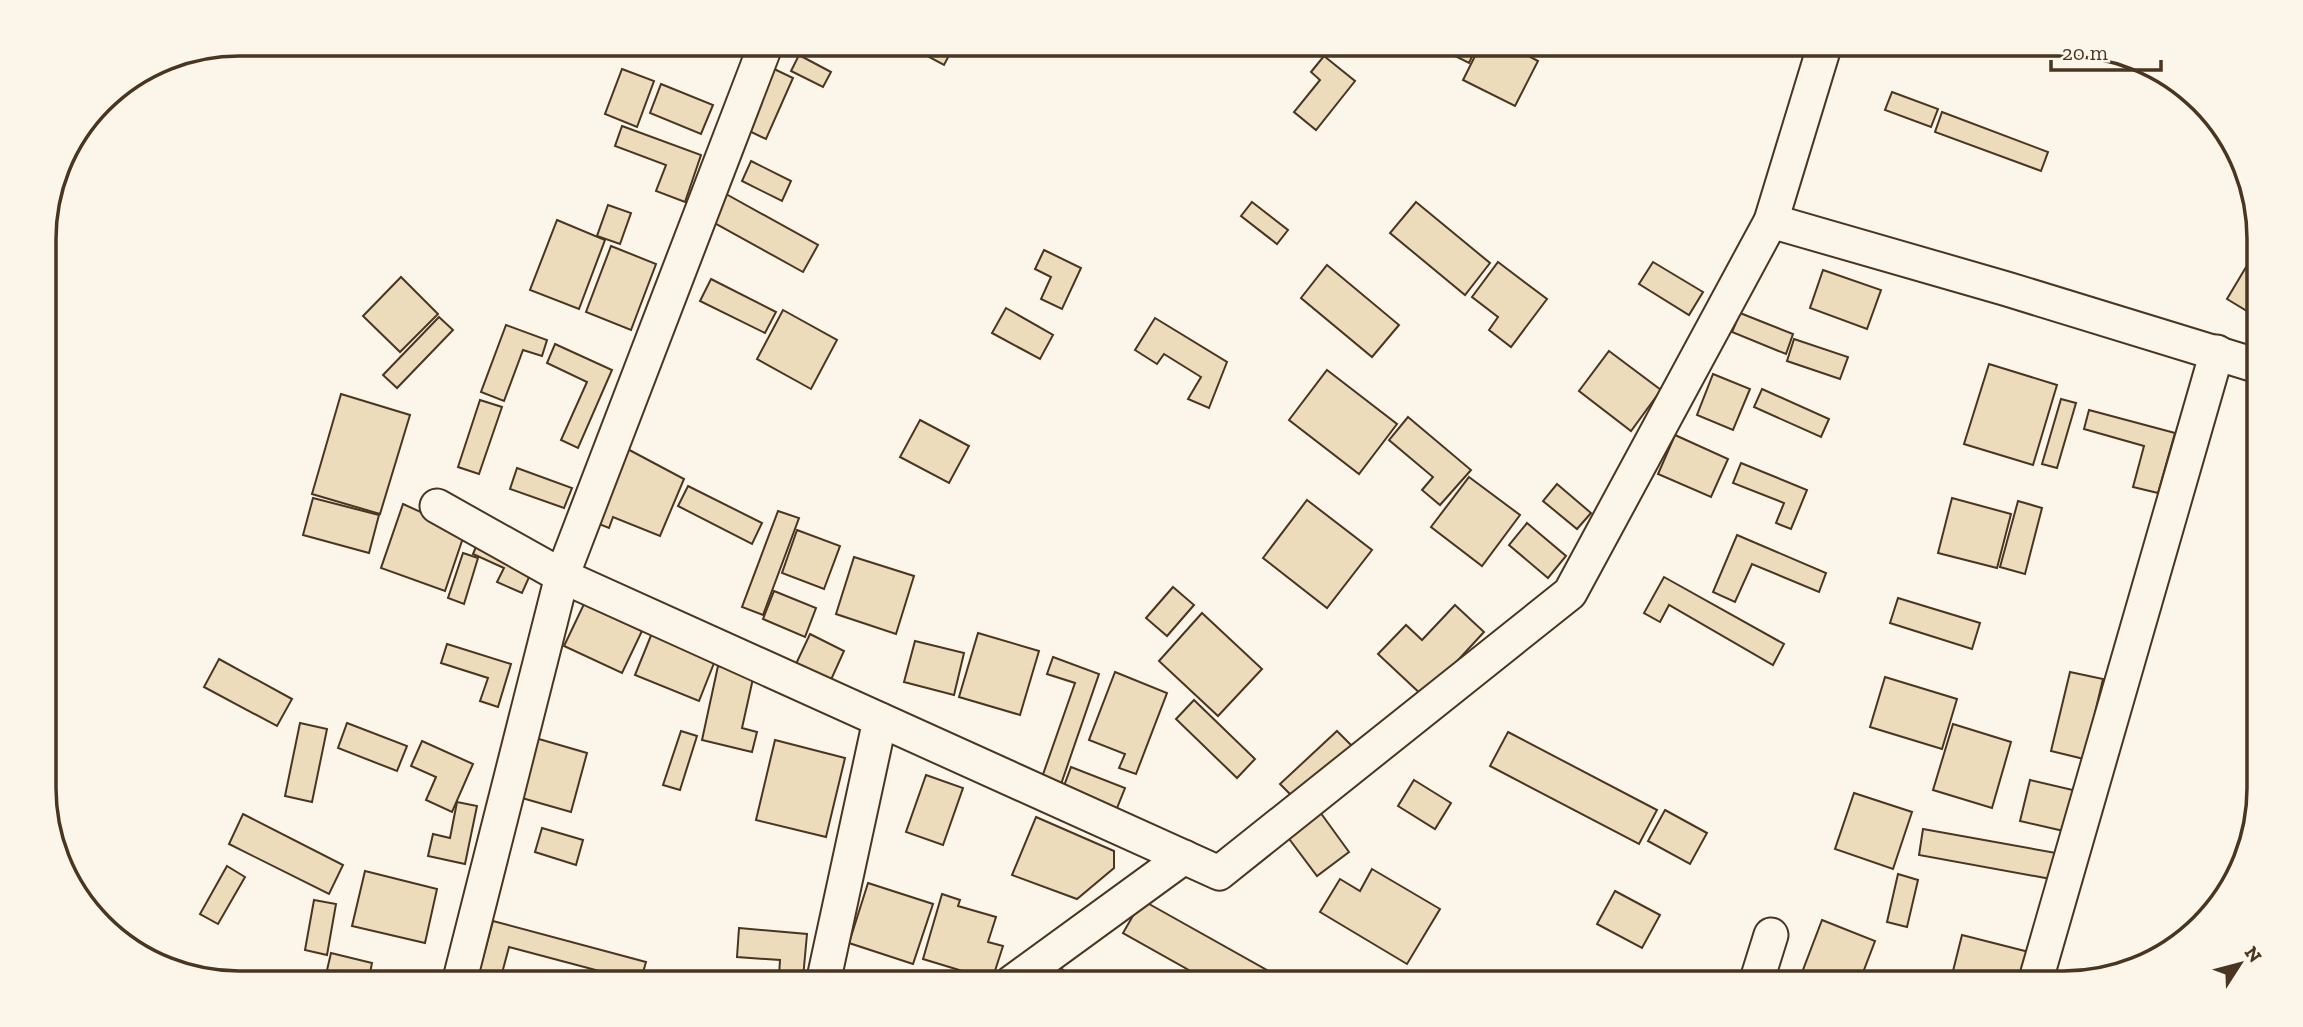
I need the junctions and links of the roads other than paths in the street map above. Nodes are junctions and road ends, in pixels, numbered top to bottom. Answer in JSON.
{"nodes":[{"id":1,"x":761,"y":56,"type":"edge"},
{"id":2,"x":1821,"y":56,"type":"edge"},
{"id":3,"x":1771,"y":221,"type":"junction"},
{"id":4,"x":2217,"y":352,"type":"junction"},
{"id":5,"x":2247,"y":362,"type":"edge"},
{"id":6,"x":437,"y":506,"type":"dead end"},
{"id":7,"x":562,"y":576,"type":"junction"},
{"id":8,"x":880,"y":720,"type":"junction"},
{"id":9,"x":1184,"y":857,"type":"junction"},
{"id":10,"x":1771,"y":935,"type":"dead end"},
{"id":11,"x":461,"y":971,"type":"edge"},
{"id":12,"x":826,"y":971,"type":"edge"},
{"id":13,"x":1027,"y":971,"type":"edge"},
{"id":14,"x":1760,"y":971,"type":"edge"},
{"id":15,"x":2038,"y":971,"type":"edge"}],
"edges":[{"from":1,"to":7,"type":"street"},
{"from":2,"to":3,"type":"street"},
{"from":3,"to":4,"type":"street"},
{"from":3,"to":9,"type":"street"},
{"from":4,"to":5,"type":"street"},
{"from":4,"to":15,"type":"street"},
{"from":6,"to":7,"type":"street"},
{"from":7,"to":8,"type":"street"},
{"from":7,"to":11,"type":"street"},
{"from":8,"to":9,"type":"street"},
{"from":8,"to":12,"type":"street"},
{"from":9,"to":13,"type":"street"},
{"from":10,"to":14,"type":"street"}]}
